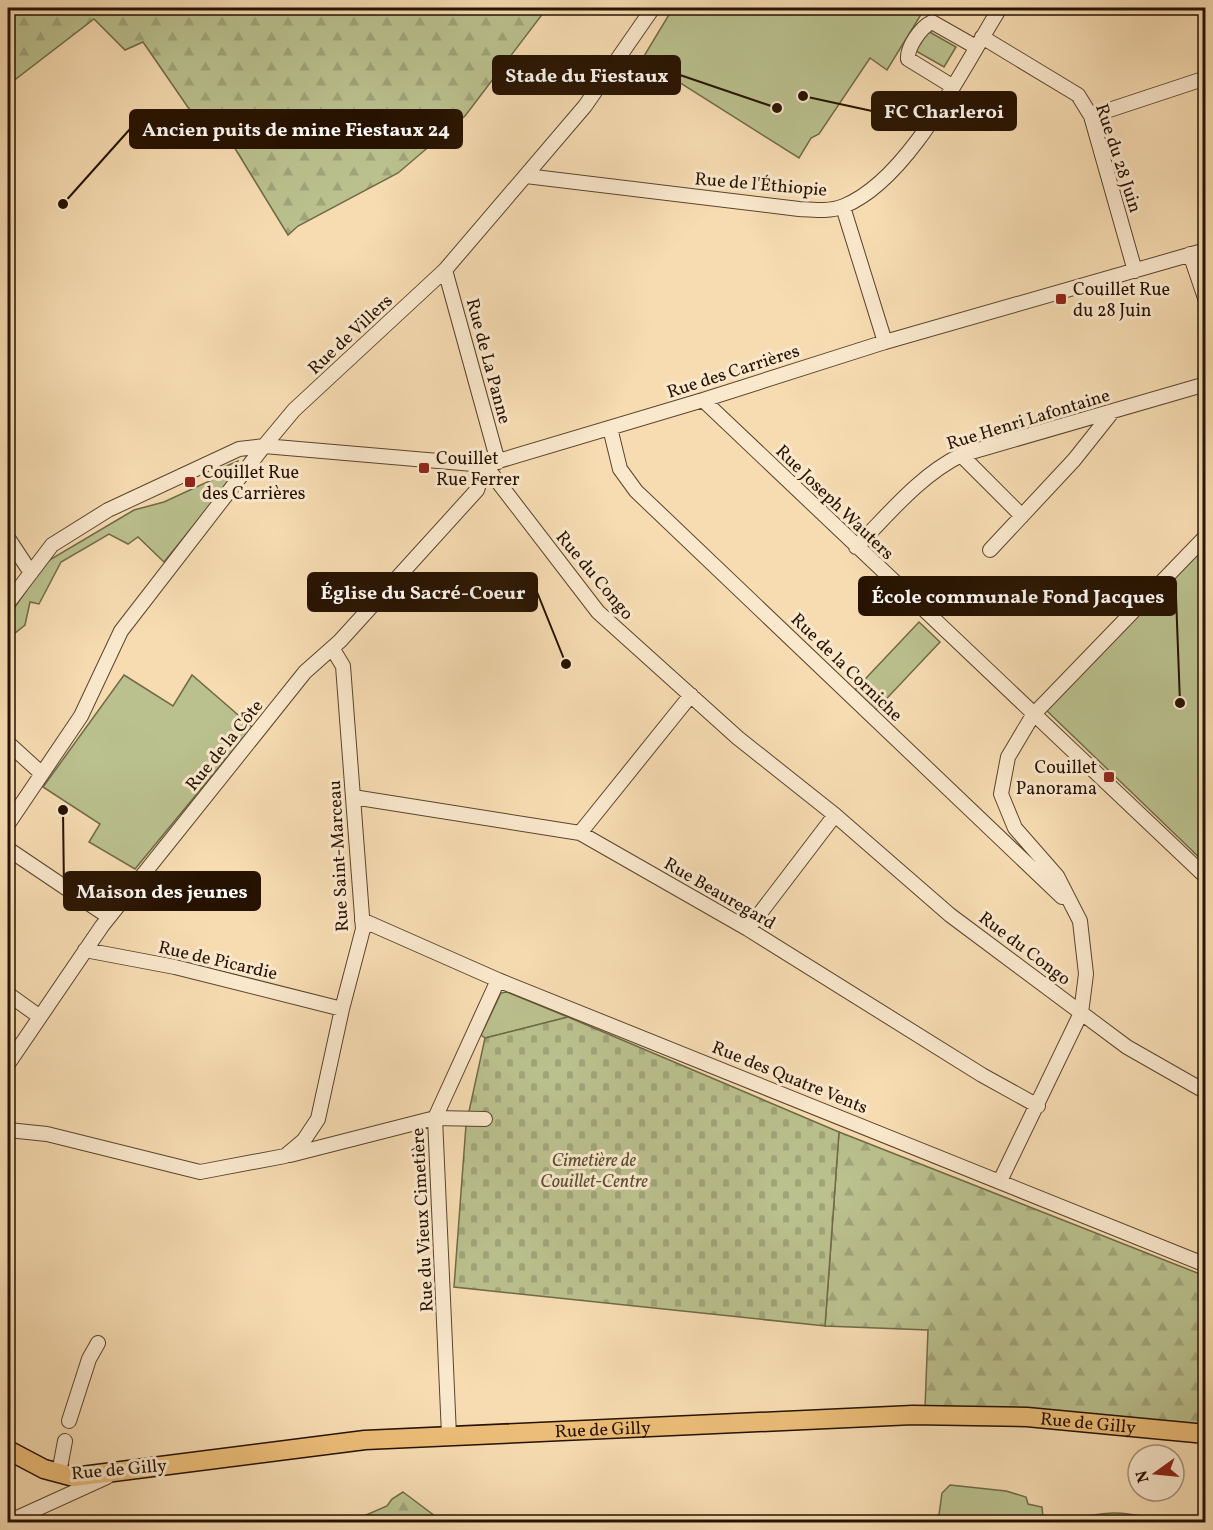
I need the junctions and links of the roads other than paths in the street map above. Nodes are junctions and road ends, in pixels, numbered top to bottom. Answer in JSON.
{"nodes":[{"id":1,"x":653,"y":8,"type":"edge"},
{"id":2,"x":1000,"y":8,"type":"edge"},
{"id":3,"x":979,"y":42,"type":"junction"},
{"id":4,"x":1206,"y":78,"type":"edge"},
{"id":5,"x":952,"y":86,"type":"junction"},
{"id":6,"x":1091,"y":116,"type":"junction"},
{"id":7,"x":526,"y":176,"type":"junction"},
{"id":8,"x":843,"y":207,"type":"junction"},
{"id":9,"x":1206,"y":250,"type":"edge"},
{"id":10,"x":1190,"y":254,"type":"junction"},
{"id":11,"x":445,"y":270,"type":"junction"},
{"id":12,"x":1136,"y":271,"type":"junction"},
{"id":13,"x":1206,"y":301,"type":"edge"},
{"id":14,"x":885,"y":342,"type":"junction"},
{"id":15,"x":1206,"y":384,"type":"edge"},
{"id":16,"x":703,"y":400,"type":"junction"},
{"id":17,"x":1113,"y":411,"type":"junction"},
{"id":18,"x":610,"y":428,"type":"junction"},
{"id":19,"x":264,"y":446,"type":"junction"},
{"id":20,"x":961,"y":455,"type":"junction"},
{"id":21,"x":491,"y":464,"type":"junction"},
{"id":22,"x":1022,"y":516,"type":"junction"},
{"id":23,"x":1206,"y":536,"type":"edge"},
{"id":24,"x":8,"y":538,"type":"edge"},
{"id":25,"x":856,"y":547,"type":"junction"},
{"id":26,"x":990,"y":550,"type":"dead end"},
{"id":27,"x":31,"y":573,"type":"junction"},
{"id":28,"x":8,"y":603,"type":"edge"},
{"id":29,"x":332,"y":648,"type":"junction"},
{"id":30,"x":691,"y":695,"type":"junction"},
{"id":31,"x":1033,"y":715,"type":"junction"},
{"id":32,"x":8,"y":743,"type":"edge"},
{"id":33,"x":41,"y":772,"type":"junction"},
{"id":34,"x":353,"y":797,"type":"junction"},
{"id":35,"x":835,"y":815,"type":"junction"},
{"id":36,"x":8,"y":824,"type":"edge"},
{"id":37,"x":580,"y":833,"type":"junction"},
{"id":38,"x":8,"y":849,"type":"edge"},
{"id":39,"x":1206,"y":877,"type":"edge"},
{"id":40,"x":109,"y":917,"type":"junction"},
{"id":41,"x":362,"y":920,"type":"junction"},
{"id":42,"x":1080,"y":921,"type":"junction"},
{"id":43,"x":748,"y":929,"type":"junction"},
{"id":44,"x":85,"y":950,"type":"junction"},
{"id":45,"x":498,"y":980,"type":"junction"},
{"id":46,"x":8,"y":994,"type":"edge"},
{"id":47,"x":342,"y":1009,"type":"junction"},
{"id":48,"x":1081,"y":1013,"type":"junction"},
{"id":49,"x":40,"y":1017,"type":"junction"},
{"id":50,"x":8,"y":1064,"type":"edge"},
{"id":51,"x":1206,"y":1092,"type":"edge"},
{"id":52,"x":1038,"y":1106,"type":"junction"},
{"id":53,"x":435,"y":1118,"type":"junction"},
{"id":54,"x":485,"y":1119,"type":"dead end"},
{"id":55,"x":8,"y":1130,"type":"edge"},
{"id":56,"x":285,"y":1156,"type":"junction"},
{"id":57,"x":1000,"y":1181,"type":"junction"},
{"id":58,"x":1206,"y":1265,"type":"edge"},
{"id":59,"x":98,"y":1343,"type":"dead end"},
{"id":60,"x":69,"y":1421,"type":"dead end"},
{"id":61,"x":1206,"y":1434,"type":"edge"},
{"id":62,"x":449,"y":1435,"type":"junction"},
{"id":63,"x":65,"y":1441,"type":"dead end"},
{"id":64,"x":8,"y":1450,"type":"edge"},
{"id":65,"x":118,"y":1472,"type":"junction"},
{"id":66,"x":59,"y":1473,"type":"junction"},
{"id":67,"x":8,"y":1522,"type":"edge"}],
"edges":[{"from":1,"to":7,"type":"street","name":"Rue de Villers"},
{"from":2,"to":3,"type":"street","name":"Rue de l'Éthiopie"},
{"from":3,"to":5,"type":"street","name":"Rue de l'Éthiopie"},
{"from":3,"to":5,"type":"street","name":"Rue du 28 Juin"},
{"from":3,"to":6,"type":"street","name":"Rue du 28 Juin"},
{"from":4,"to":6,"type":"street"},
{"from":5,"to":8,"type":"street","name":"Rue de l'Éthiopie"},
{"from":6,"to":12,"type":"street","name":"Rue du 28 Juin"},
{"from":7,"to":8,"type":"street","name":"Rue de l'Éthiopie"},
{"from":7,"to":11,"type":"street","name":"Rue de Villers"},
{"from":8,"to":14,"type":"street"},
{"from":9,"to":10,"type":"street","name":"Rue des Carrières"},
{"from":10,"to":12,"type":"street","name":"Rue des Carrières"},
{"from":10,"to":13,"type":"street"},
{"from":11,"to":19,"type":"street","name":"Rue de Villers"},
{"from":11,"to":21,"type":"street","name":"Rue de La Panne"},
{"from":12,"to":14,"type":"street","name":"Rue des Carrières"},
{"from":14,"to":16,"type":"street","name":"Rue des Carrières"},
{"from":15,"to":17,"type":"street","name":"Rue Henri Lafontaine"},
{"from":16,"to":18,"type":"street","name":"Rue des Carrières"},
{"from":16,"to":25,"type":"street","name":"Rue Joseph Wauters"},
{"from":17,"to":20,"type":"street","name":"Rue Henri Lafontaine"},
{"from":17,"to":22,"type":"street"},
{"from":18,"to":21,"type":"street","name":"Rue des Carrières"},
{"from":18,"to":42,"type":"street","name":"Rue de la Corniche"},
{"from":19,"to":21,"type":"street","name":"Rue des Carrières"},
{"from":19,"to":27,"type":"street"},
{"from":19,"to":33,"type":"street","name":"Rue de Villers"},
{"from":20,"to":22,"type":"street"},
{"from":20,"to":25,"type":"street","name":"Rue Henri Lafontaine"},
{"from":21,"to":29,"type":"street","name":"Rue de la Côte"},
{"from":21,"to":30,"type":"street","name":"Rue du Congo"},
{"from":22,"to":26,"type":"street"},
{"from":23,"to":31,"type":"street"},
{"from":24,"to":27,"type":"street"},
{"from":25,"to":31,"type":"street","name":"Rue Joseph Wauters"},
{"from":27,"to":28,"type":"street"},
{"from":29,"to":34,"type":"street","name":"Rue Saint-Marceau"},
{"from":29,"to":40,"type":"street","name":"Rue de la Côte"},
{"from":30,"to":35,"type":"street","name":"Rue du Congo"},
{"from":30,"to":37,"type":"street"},
{"from":31,"to":39,"type":"street","name":"Rue Joseph Wauters"},
{"from":31,"to":42,"type":"street"},
{"from":32,"to":33,"type":"street"},
{"from":33,"to":36,"type":"street","name":"Rue de Villers"},
{"from":34,"to":37,"type":"street","name":"Rue Beauregard"},
{"from":34,"to":41,"type":"street","name":"Rue Saint-Marceau"},
{"from":35,"to":43,"type":"street"},
{"from":35,"to":48,"type":"street","name":"Rue du Congo"},
{"from":37,"to":43,"type":"street","name":"Rue Beauregard"},
{"from":38,"to":40,"type":"street"},
{"from":40,"to":44,"type":"street","name":"Rue de la Côte"},
{"from":41,"to":45,"type":"street","name":"Rue des Quatre Vents"},
{"from":41,"to":47,"type":"street","name":"Rue Saint-Marceau"},
{"from":42,"to":48,"type":"street"},
{"from":43,"to":52,"type":"street","name":"Rue Beauregard"},
{"from":44,"to":47,"type":"street","name":"Rue de Picardie"},
{"from":44,"to":49,"type":"street","name":"Rue de la Côte"},
{"from":45,"to":53,"type":"street","name":"Rue du Vieux Cimetière"},
{"from":45,"to":57,"type":"street","name":"Rue des Quatre Vents"},
{"from":46,"to":49,"type":"street"},
{"from":47,"to":56,"type":"street","name":"Rue Saint-Marceau"},
{"from":48,"to":51,"type":"street","name":"Rue du Congo"},
{"from":48,"to":52,"type":"street"},
{"from":49,"to":50,"type":"street","name":"Rue de la Côte"},
{"from":52,"to":57,"type":"street"},
{"from":53,"to":54,"type":"street"},
{"from":53,"to":56,"type":"street"},
{"from":53,"to":62,"type":"street","name":"Rue du Vieux Cimetière"},
{"from":55,"to":56,"type":"street"},
{"from":57,"to":58,"type":"street","name":"Rue des Quatre Vents"},
{"from":59,"to":60,"type":"street"},
{"from":61,"to":62,"type":"main road","name":"Rue de Gilly"},
{"from":62,"to":65,"type":"main road","name":"Rue de Gilly"},
{"from":63,"to":66,"type":"street"},
{"from":64,"to":66,"type":"main road","name":"Rue de Gilly"},
{"from":65,"to":66,"type":"main road","name":"Rue de Gilly"},
{"from":65,"to":67,"type":"street"}]}
